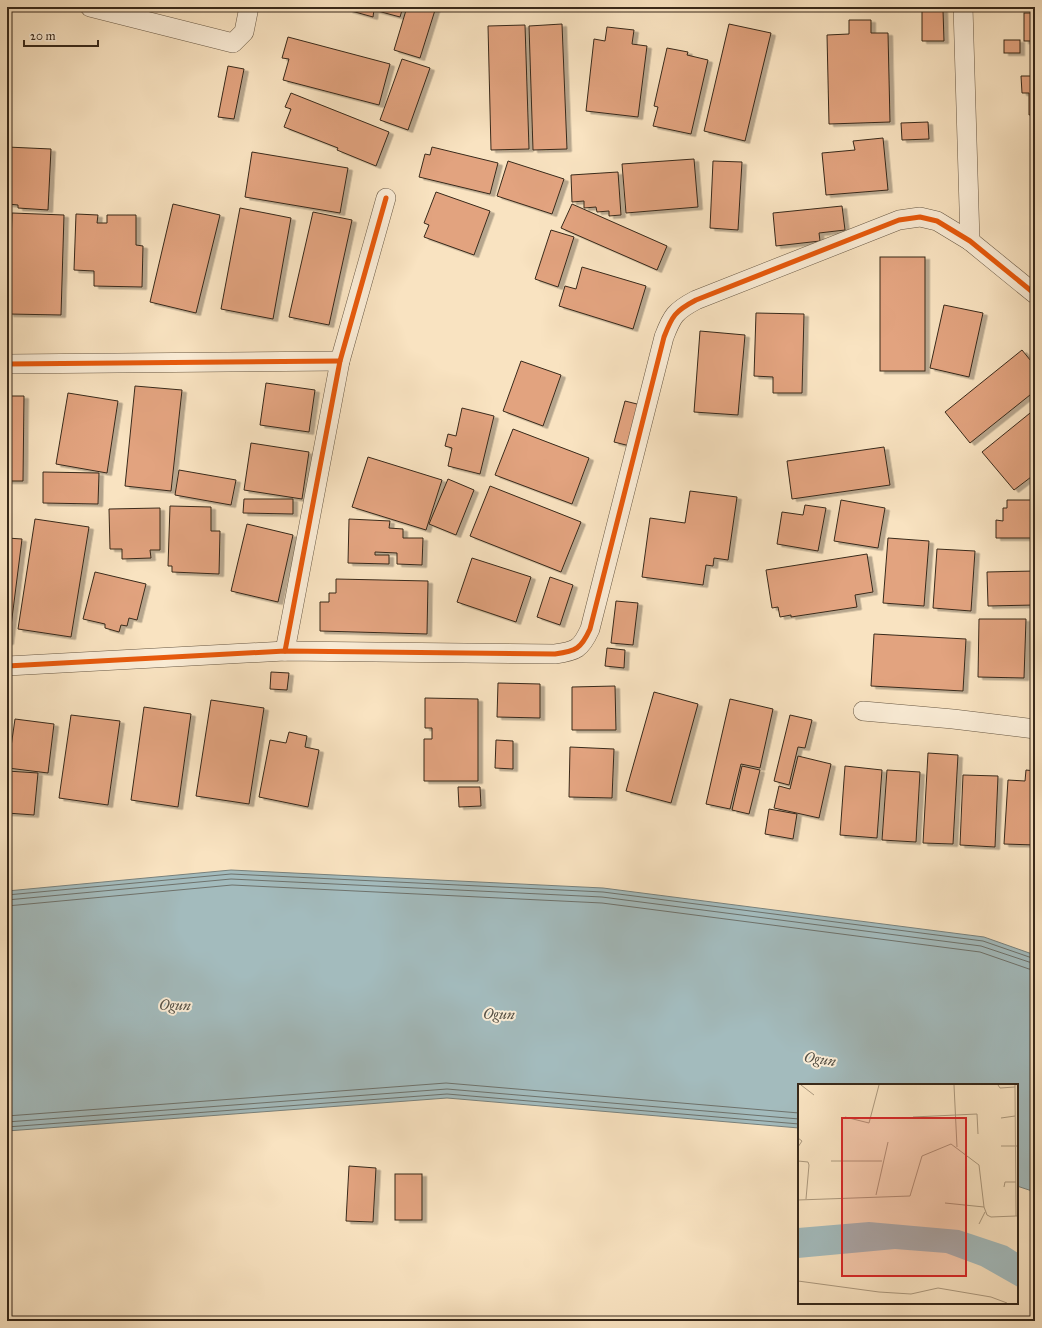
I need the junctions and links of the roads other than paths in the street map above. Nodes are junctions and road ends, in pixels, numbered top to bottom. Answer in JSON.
{"nodes":[{"id":1,"x":90,"y":7,"type":"edge"},
{"id":2,"x":249,"y":7,"type":"edge"},
{"id":3,"x":963,"y":7,"type":"edge"},
{"id":4,"x":386,"y":198,"type":"dead end"},
{"id":5,"x":970,"y":242,"type":"junction"},
{"id":6,"x":1035,"y":294,"type":"edge"},
{"id":7,"x":340,"y":362,"type":"junction"},
{"id":8,"x":7,"y":364,"type":"edge"},
{"id":9,"x":285,"y":651,"type":"junction"},
{"id":10,"x":7,"y":666,"type":"edge"},
{"id":11,"x":863,"y":711,"type":"dead end"},
{"id":12,"x":1035,"y":730,"type":"edge"}],
"edges":[{"from":1,"to":2,"type":"street"},
{"from":3,"to":5,"type":"street"},
{"from":4,"to":7,"type":"street"},
{"from":5,"to":6,"type":"street"},
{"from":5,"to":9,"type":"street"},
{"from":7,"to":8,"type":"street"},
{"from":7,"to":9,"type":"street"},
{"from":9,"to":10,"type":"street"},
{"from":11,"to":12,"type":"street"}]}
